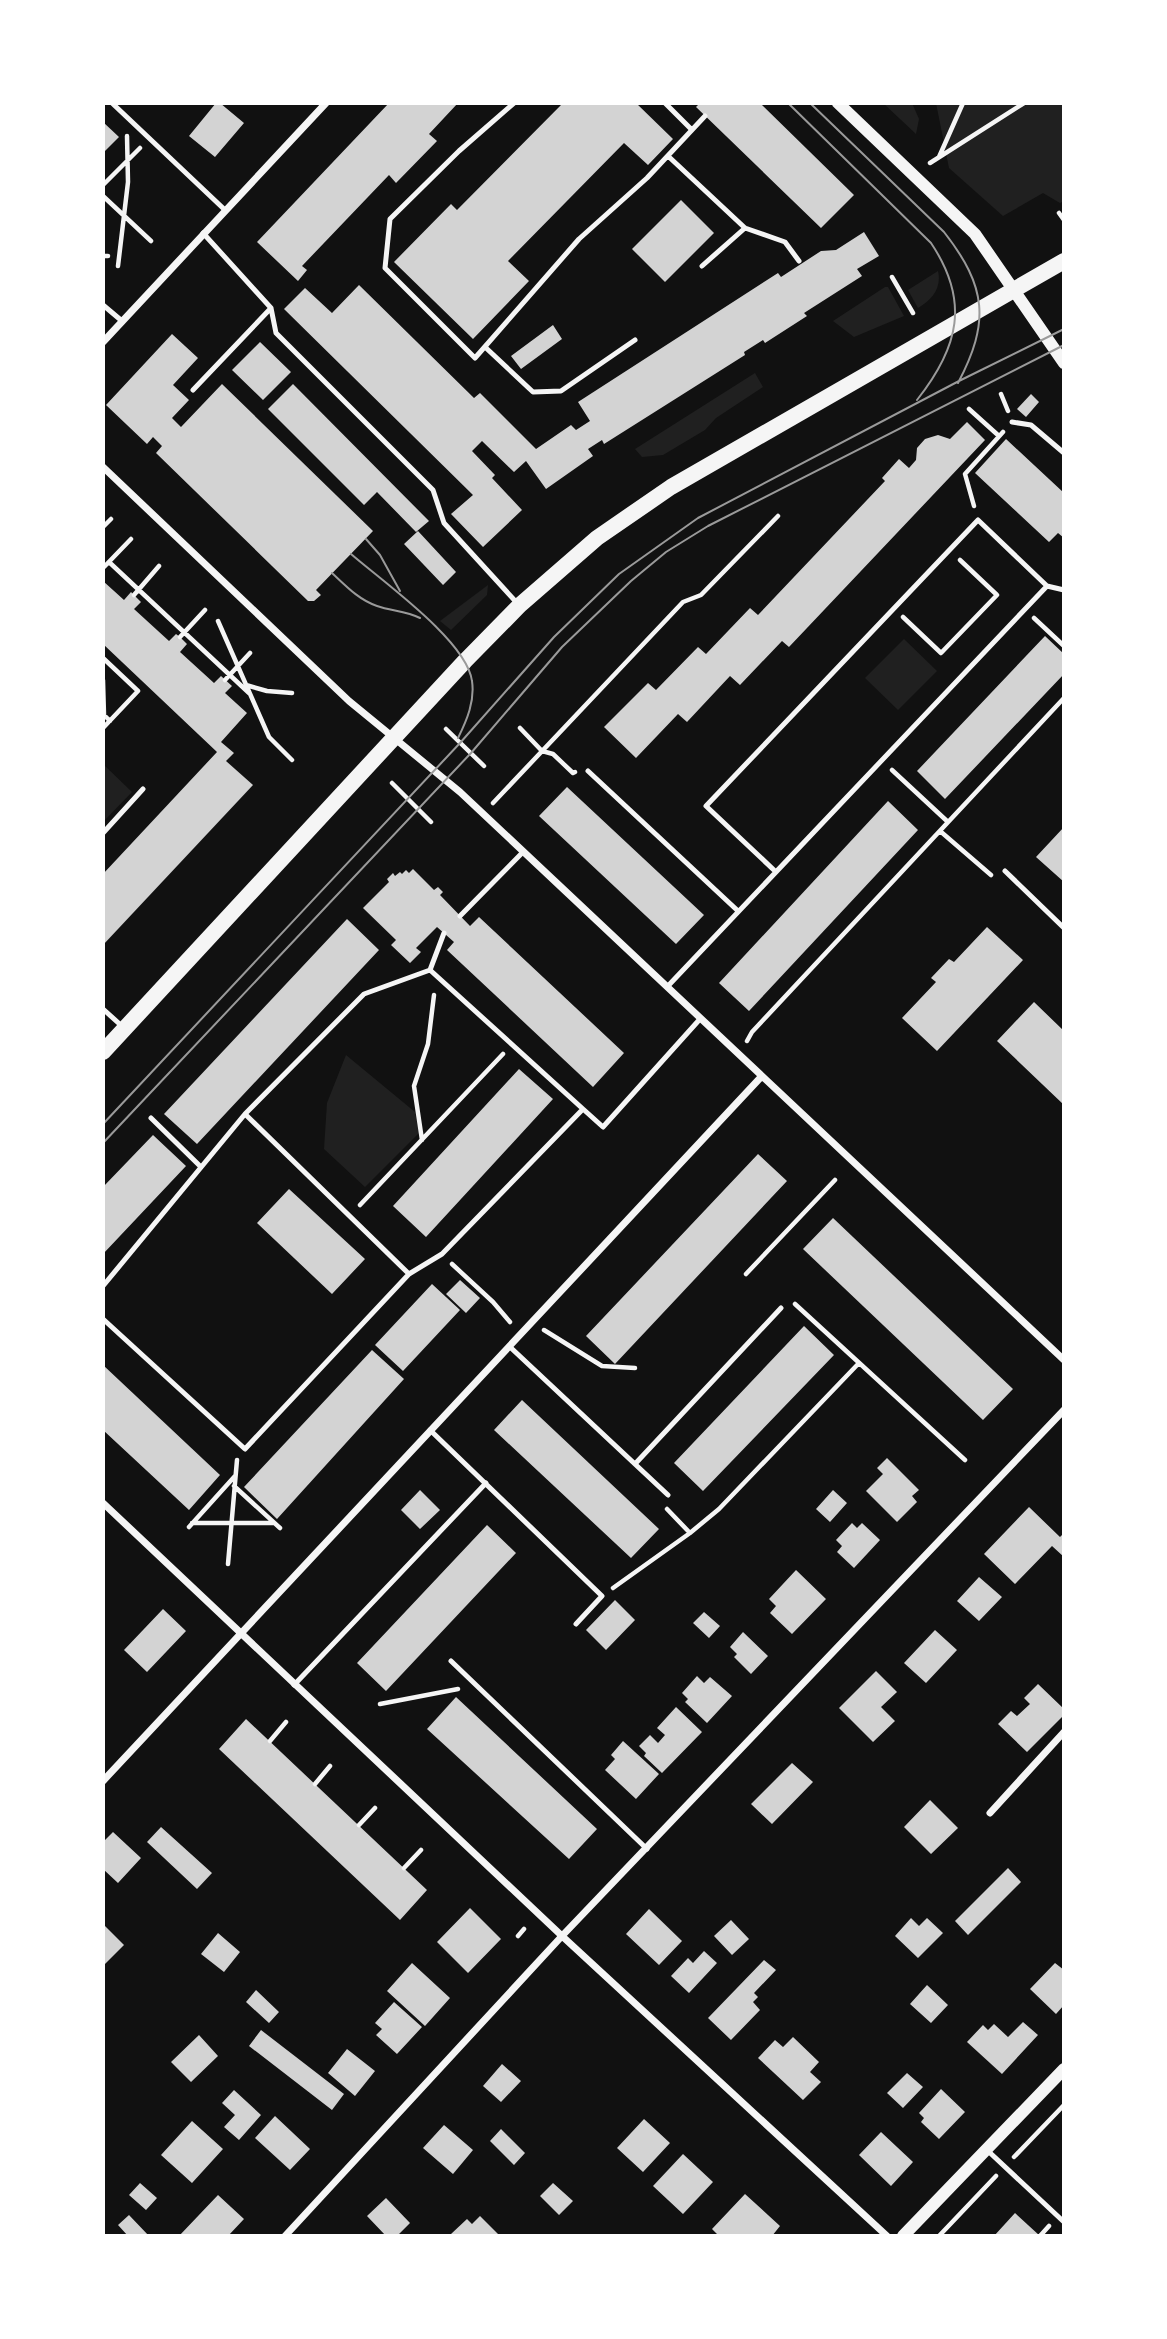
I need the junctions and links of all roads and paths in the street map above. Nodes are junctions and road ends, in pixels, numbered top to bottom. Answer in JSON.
{"nodes":[{"id":1,"x":112,"y":103,"type":"edge"},
{"id":2,"x":326,"y":103,"type":"edge"},
{"id":3,"x":514,"y":103,"type":"edge"},
{"id":4,"x":665,"y":103,"type":"edge"},
{"id":5,"x":838,"y":103,"type":"edge"},
{"id":6,"x":963,"y":103,"type":"edge"},
{"id":7,"x":1024,"y":103,"type":"edge"},
{"id":8,"x":705,"y":116,"type":"dead end"},
{"id":9,"x":127,"y":118,"type":"junction"},
{"id":10,"x":692,"y":130,"type":"junction"},
{"id":11,"x":149,"y":139,"type":"junction"},
{"id":12,"x":668,"y":156,"type":"junction"},
{"id":13,"x":939,"y":157,"type":"junction"},
{"id":14,"x":127,"y":160,"type":"junction"},
{"id":15,"x":930,"y":163,"type":"dead end"},
{"id":16,"x":103,"y":185,"type":"edge"},
{"id":17,"x":103,"y":196,"type":"edge"},
{"id":18,"x":225,"y":210,"type":"junction"},
{"id":19,"x":1059,"y":213,"type":"dead end"},
{"id":20,"x":124,"y":216,"type":"junction"},
{"id":21,"x":1064,"y":220,"type":"edge"},
{"id":22,"x":745,"y":228,"type":"junction"},
{"id":23,"x":203,"y":233,"type":"junction"},
{"id":24,"x":151,"y":241,"type":"dead end"},
{"id":25,"x":799,"y":261,"type":"dead end"},
{"id":26,"x":1064,"y":261,"type":"edge"},
{"id":27,"x":118,"y":266,"type":"dead end"},
{"id":28,"x":702,"y":266,"type":"dead end"},
{"id":29,"x":892,"y":277,"type":"dead end"},
{"id":30,"x":1014,"y":291,"type":"junction"},
{"id":31,"x":103,"y":304,"type":"edge"},
{"id":32,"x":271,"y":308,"type":"junction"},
{"id":33,"x":913,"y":313,"type":"dead end"},
{"id":34,"x":122,"y":321,"type":"junction"},
{"id":35,"x":635,"y":340,"type":"dead end"},
{"id":36,"x":103,"y":342,"type":"edge"},
{"id":37,"x":485,"y":347,"type":"junction"},
{"id":38,"x":1064,"y":363,"type":"edge"},
{"id":39,"x":193,"y":390,"type":"dead end"},
{"id":40,"x":969,"y":410,"type":"dead end"},
{"id":41,"x":1013,"y":422,"type":"joint"},
{"id":42,"x":999,"y":436,"type":"junction"},
{"id":43,"x":1064,"y":453,"type":"edge"},
{"id":44,"x":103,"y":467,"type":"edge"},
{"id":45,"x":778,"y":516,"type":"dead end"},
{"id":46,"x":111,"y":519,"type":"dead end"},
{"id":47,"x":978,"y":520,"type":"junction"},
{"id":48,"x":103,"y":527,"type":"edge"},
{"id":49,"x":131,"y":538,"type":"dead end"},
{"id":50,"x":949,"y":550,"type":"junction"},
{"id":51,"x":107,"y":564,"type":"edge"},
{"id":52,"x":159,"y":566,"type":"dead end"},
{"id":53,"x":1047,"y":586,"type":"junction"},
{"id":54,"x":138,"y":590,"type":"junction"},
{"id":55,"x":1064,"y":590,"type":"edge"},
{"id":56,"x":134,"y":595,"type":"dead end"},
{"id":57,"x":520,"y":605,"type":"junction"},
{"id":58,"x":894,"y":608,"type":"junction"},
{"id":59,"x":1024,"y":609,"type":"junction"},
{"id":60,"x":205,"y":610,"type":"dead end"},
{"id":61,"x":218,"y":621,"type":"dead end"},
{"id":62,"x":182,"y":635,"type":"junction"},
{"id":63,"x":1064,"y":646,"type":"edge"},
{"id":64,"x":250,"y":653,"type":"dead end"},
{"id":65,"x":103,"y":658,"type":"edge"},
{"id":66,"x":237,"y":666,"type":"junction"},
{"id":67,"x":230,"y":675,"type":"junction"},
{"id":68,"x":103,"y":680,"type":"edge"},
{"id":69,"x":225,"y":680,"type":"dead end"},
{"id":70,"x":246,"y":684,"type":"junction"},
{"id":71,"x":249,"y":693,"type":"junction"},
{"id":72,"x":292,"y":693,"type":"dead end"},
{"id":73,"x":1064,"y":698,"type":"edge"},
{"id":74,"x":110,"y":721,"type":"junction"},
{"id":75,"x":103,"y":728,"type":"edge"},
{"id":76,"x":520,"y":728,"type":"dead end"},
{"id":77,"x":446,"y":729,"type":"dead end"},
{"id":78,"x":393,"y":738,"type":"junction"},
{"id":79,"x":542,"y":751,"type":"junction"},
{"id":80,"x":292,"y":760,"type":"dead end"},
{"id":81,"x":881,"y":760,"type":"junction"},
{"id":82,"x":484,"y":766,"type":"dead end"},
{"id":83,"x":588,"y":771,"type":"joint"},
{"id":84,"x":392,"y":783,"type":"dead end"},
{"id":85,"x":143,"y":789,"type":"dead end"},
{"id":86,"x":483,"y":814,"type":"junction"},
{"id":87,"x":431,"y":821,"type":"dead end"},
{"id":88,"x":948,"y":822,"type":"junction"},
{"id":89,"x":940,"y":831,"type":"junction"},
{"id":90,"x":103,"y":833,"type":"edge"},
{"id":91,"x":523,"y":852,"type":"junction"},
{"id":92,"x":1006,"y":871,"type":"joint"},
{"id":93,"x":776,"y":872,"type":"junction"},
{"id":94,"x":738,"y":911,"type":"junction"},
{"id":95,"x":460,"y":916,"type":"dead end"},
{"id":96,"x":1064,"y":928,"type":"edge"},
{"id":97,"x":444,"y":933,"type":"dead end"},
{"id":98,"x":430,"y":970,"type":"junction"},
{"id":99,"x":437,"y":976,"type":"junction"},
{"id":100,"x":667,"y":987,"type":"junction"},
{"id":101,"x":103,"y":1009,"type":"edge"},
{"id":102,"x":700,"y":1019,"type":"junction"},
{"id":103,"x":125,"y":1029,"type":"junction"},
{"id":104,"x":512,"y":1045,"type":"junction"},
{"id":105,"x":745,"y":1045,"type":"dead end"},
{"id":106,"x":103,"y":1052,"type":"edge"},
{"id":107,"x":762,"y":1076,"type":"junction"},
{"id":108,"x":583,"y":1109,"type":"junction"},
{"id":109,"x":244,"y":1114,"type":"junction"},
{"id":110,"x":152,"y":1118,"type":"dead end"},
{"id":111,"x":422,"y":1140,"type":"junction"},
{"id":112,"x":201,"y":1167,"type":"junction"},
{"id":113,"x":835,"y":1180,"type":"dead end"},
{"id":114,"x":349,"y":1216,"type":"junction"},
{"id":115,"x":442,"y":1254,"type":"junction"},
{"id":116,"x":409,"y":1274,"type":"junction"},
{"id":117,"x":746,"y":1274,"type":"dead end"},
{"id":118,"x":103,"y":1286,"type":"edge"},
{"id":119,"x":781,"y":1308,"type":"joint"},
{"id":120,"x":103,"y":1319,"type":"edge"},
{"id":121,"x":531,"y":1322,"type":"junction"},
{"id":122,"x":520,"y":1334,"type":"junction"},
{"id":123,"x":509,"y":1346,"type":"junction"},
{"id":124,"x":1064,"y":1360,"type":"edge"},
{"id":125,"x":859,"y":1363,"type":"junction"},
{"id":126,"x":635,"y":1368,"type":"dead end"},
{"id":127,"x":1064,"y":1410,"type":"edge"},
{"id":128,"x":430,"y":1430,"type":"junction"},
{"id":129,"x":239,"y":1443,"type":"junction"},
{"id":130,"x":964,"y":1460,"type":"dead end"},
{"id":131,"x":635,"y":1464,"type":"junction"},
{"id":132,"x":236,"y":1475,"type":"junction"},
{"id":133,"x":229,"y":1482,"type":"junction"},
{"id":134,"x":486,"y":1483,"type":"junction"},
{"id":135,"x":235,"y":1488,"type":"junction"},
{"id":136,"x":668,"y":1495,"type":"joint"},
{"id":137,"x":103,"y":1503,"type":"edge"},
{"id":138,"x":232,"y":1523,"type":"junction"},
{"id":139,"x":274,"y":1523,"type":"junction"},
{"id":140,"x":280,"y":1528,"type":"dead end"},
{"id":141,"x":690,"y":1533,"type":"junction"},
{"id":142,"x":228,"y":1564,"type":"dead end"},
{"id":143,"x":602,"y":1596,"type":"junction"},
{"id":144,"x":576,"y":1624,"type":"dead end"},
{"id":145,"x":242,"y":1634,"type":"junction"},
{"id":146,"x":451,"y":1661,"type":"dead end"},
{"id":147,"x":294,"y":1685,"type":"junction"},
{"id":148,"x":476,"y":1685,"type":"junction"},
{"id":149,"x":380,"y":1704,"type":"dead end"},
{"id":150,"x":286,"y":1722,"type":"dead end"},
{"id":151,"x":1064,"y":1732,"type":"edge"},
{"id":152,"x":270,"y":1741,"type":"dead end"},
{"id":153,"x":330,"y":1766,"type":"dead end"},
{"id":154,"x":103,"y":1781,"type":"edge"},
{"id":155,"x":315,"y":1784,"type":"dead end"},
{"id":156,"x":375,"y":1808,"type":"dead end"},
{"id":157,"x":990,"y":1813,"type":"dead end"},
{"id":158,"x":359,"y":1825,"type":"dead end"},
{"id":159,"x":647,"y":1849,"type":"junction"},
{"id":160,"x":421,"y":1850,"type":"dead end"},
{"id":161,"x":404,"y":1868,"type":"dead end"},
{"id":162,"x":524,"y":1929,"type":"dead end"},
{"id":163,"x":518,"y":1936,"type":"dead end"},
{"id":164,"x":562,"y":1936,"type":"junction"},
{"id":165,"x":1064,"y":2069,"type":"edge"},
{"id":166,"x":987,"y":2150,"type":"junction"},
{"id":167,"x":1064,"y":2222,"type":"edge"},
{"id":168,"x":934,"y":2228,"type":"dead end"},
{"id":169,"x":285,"y":2236,"type":"edge"},
{"id":170,"x":887,"y":2236,"type":"edge"},
{"id":171,"x":903,"y":2236,"type":"edge"},
{"id":172,"x":943,"y":2236,"type":"edge"}],
"edges":[{"from":1,"to":9,"type":"lane"},
{"from":2,"to":18,"type":"street"},
{"from":3,"to":37,"type":"lane"},
{"from":4,"to":10,"type":"lane"},
{"from":5,"to":30,"type":"street"},
{"from":6,"to":13,"type":"path"},
{"from":7,"to":13,"type":"path"},
{"from":8,"to":10,"type":"lane"},
{"from":9,"to":11,"type":"lane"},
{"from":9,"to":14,"type":"path"},
{"from":10,"to":12,"type":"lane"},
{"from":11,"to":14,"type":"path"},
{"from":11,"to":18,"type":"lane"},
{"from":12,"to":22,"type":"lane"},
{"from":12,"to":37,"type":"lane"},
{"from":13,"to":15,"type":"path"},
{"from":14,"to":16,"type":"path"},
{"from":14,"to":20,"type":"path"},
{"from":17,"to":20,"type":"path"},
{"from":18,"to":23,"type":"street"},
{"from":19,"to":21,"type":"path"},
{"from":20,"to":24,"type":"path"},
{"from":20,"to":27,"type":"path"},
{"from":22,"to":25,"type":"lane"},
{"from":22,"to":28,"type":"lane"},
{"from":23,"to":32,"type":"lane"},
{"from":23,"to":34,"type":"street"},
{"from":26,"to":30,"type":"main road"},
{"from":29,"to":33,"type":"path"},
{"from":30,"to":38,"type":"street"},
{"from":30,"to":57,"type":"main road"},
{"from":31,"to":34,"type":"lane"},
{"from":32,"to":39,"type":"lane"},
{"from":32,"to":57,"type":"lane"},
{"from":34,"to":36,"type":"street"},
{"from":35,"to":37,"type":"lane"},
{"from":40,"to":42,"type":"path"},
{"from":41,"to":42,"type":"path"},
{"from":41,"to":43,"type":"lane"},
{"from":42,"to":47,"type":"path"},
{"from":44,"to":78,"type":"street"},
{"from":45,"to":79,"type":"path"},
{"from":46,"to":48,"type":"path"},
{"from":47,"to":50,"type":"lane"},
{"from":47,"to":53,"type":"lane"},
{"from":49,"to":51,"type":"path"},
{"from":50,"to":58,"type":"lane"},
{"from":50,"to":58,"type":"path"},
{"from":51,"to":54,"type":"path"},
{"from":52,"to":54,"type":"path"},
{"from":53,"to":55,"type":"lane"},
{"from":53,"to":59,"type":"lane"},
{"from":54,"to":56,"type":"path"},
{"from":54,"to":62,"type":"path"},
{"from":57,"to":78,"type":"main road"},
{"from":58,"to":93,"type":"lane"},
{"from":59,"to":63,"type":"path"},
{"from":59,"to":81,"type":"lane"},
{"from":60,"to":62,"type":"path"},
{"from":61,"to":66,"type":"path"},
{"from":62,"to":67,"type":"path"},
{"from":64,"to":66,"type":"path"},
{"from":65,"to":74,"type":"path"},
{"from":66,"to":67,"type":"path"},
{"from":66,"to":70,"type":"path"},
{"from":67,"to":69,"type":"path"},
{"from":67,"to":71,"type":"path"},
{"from":68,"to":74,"type":"path"},
{"from":70,"to":71,"type":"path"},
{"from":70,"to":72,"type":"path"},
{"from":71,"to":80,"type":"path"},
{"from":73,"to":88,"type":"path"},
{"from":74,"to":75,"type":"path"},
{"from":76,"to":79,"type":"path"},
{"from":77,"to":82,"type":"path"},
{"from":78,"to":86,"type":"street"},
{"from":78,"to":103,"type":"main road"},
{"from":79,"to":83,"type":"path"},
{"from":79,"to":86,"type":"path"},
{"from":81,"to":88,"type":"path"},
{"from":81,"to":93,"type":"lane"},
{"from":83,"to":94,"type":"lane"},
{"from":84,"to":87,"type":"path"},
{"from":85,"to":90,"type":"lane"},
{"from":86,"to":91,"type":"street"},
{"from":88,"to":89,"type":"path"},
{"from":89,"to":92,"type":"path"},
{"from":89,"to":105,"type":"path"},
{"from":91,"to":95,"type":"lane"},
{"from":91,"to":100,"type":"street"},
{"from":92,"to":96,"type":"lane"},
{"from":93,"to":94,"type":"lane"},
{"from":94,"to":100,"type":"lane"},
{"from":97,"to":98,"type":"lane"},
{"from":98,"to":99,"type":"lane"},
{"from":98,"to":109,"type":"lane"},
{"from":99,"to":104,"type":"lane"},
{"from":99,"to":111,"type":"path"},
{"from":100,"to":102,"type":"street"},
{"from":101,"to":103,"type":"lane"},
{"from":102,"to":107,"type":"street"},
{"from":102,"to":108,"type":"lane"},
{"from":103,"to":106,"type":"main road"},
{"from":104,"to":108,"type":"lane"},
{"from":104,"to":111,"type":"path"},
{"from":107,"to":121,"type":"street"},
{"from":107,"to":124,"type":"street"},
{"from":108,"to":115,"type":"lane"},
{"from":109,"to":112,"type":"lane"},
{"from":109,"to":114,"type":"lane"},
{"from":110,"to":112,"type":"lane"},
{"from":111,"to":114,"type":"path"},
{"from":112,"to":118,"type":"lane"},
{"from":113,"to":117,"type":"path"},
{"from":114,"to":116,"type":"lane"},
{"from":115,"to":116,"type":"lane"},
{"from":115,"to":122,"type":"path"},
{"from":116,"to":129,"type":"lane"},
{"from":119,"to":125,"type":"path"},
{"from":119,"to":131,"type":"lane"},
{"from":120,"to":129,"type":"lane"},
{"from":121,"to":122,"type":"street"},
{"from":121,"to":126,"type":"path"},
{"from":122,"to":123,"type":"street"},
{"from":123,"to":128,"type":"street"},
{"from":123,"to":131,"type":"lane"},
{"from":125,"to":130,"type":"path"},
{"from":125,"to":141,"type":"path"},
{"from":127,"to":159,"type":"street"},
{"from":128,"to":134,"type":"lane"},
{"from":128,"to":145,"type":"street"},
{"from":129,"to":132,"type":"path"},
{"from":131,"to":136,"type":"lane"},
{"from":132,"to":133,"type":"path"},
{"from":132,"to":135,"type":"path"},
{"from":133,"to":135,"type":"path"},
{"from":133,"to":138,"type":"path"},
{"from":134,"to":143,"type":"lane"},
{"from":134,"to":147,"type":"lane"},
{"from":135,"to":138,"type":"path"},
{"from":135,"to":139,"type":"path"},
{"from":136,"to":141,"type":"path"},
{"from":137,"to":145,"type":"street"},
{"from":138,"to":139,"type":"path"},
{"from":138,"to":142,"type":"path"},
{"from":139,"to":140,"type":"path"},
{"from":141,"to":143,"type":"path"},
{"from":143,"to":144,"type":"lane"},
{"from":145,"to":147,"type":"street"},
{"from":145,"to":154,"type":"street"},
{"from":146,"to":148,"type":"lane"},
{"from":147,"to":164,"type":"street"},
{"from":148,"to":149,"type":"path"},
{"from":148,"to":159,"type":"lane"},
{"from":150,"to":152,"type":"path"},
{"from":151,"to":157,"type":"street"},
{"from":153,"to":155,"type":"path"},
{"from":156,"to":158,"type":"path"},
{"from":159,"to":164,"type":"street"},
{"from":160,"to":161,"type":"path"},
{"from":162,"to":163,"type":"path"},
{"from":164,"to":169,"type":"street"},
{"from":164,"to":170,"type":"street"},
{"from":165,"to":166,"type":"street"},
{"from":166,"to":167,"type":"lane"},
{"from":166,"to":171,"type":"street"},
{"from":168,"to":172,"type":"path"}]}
